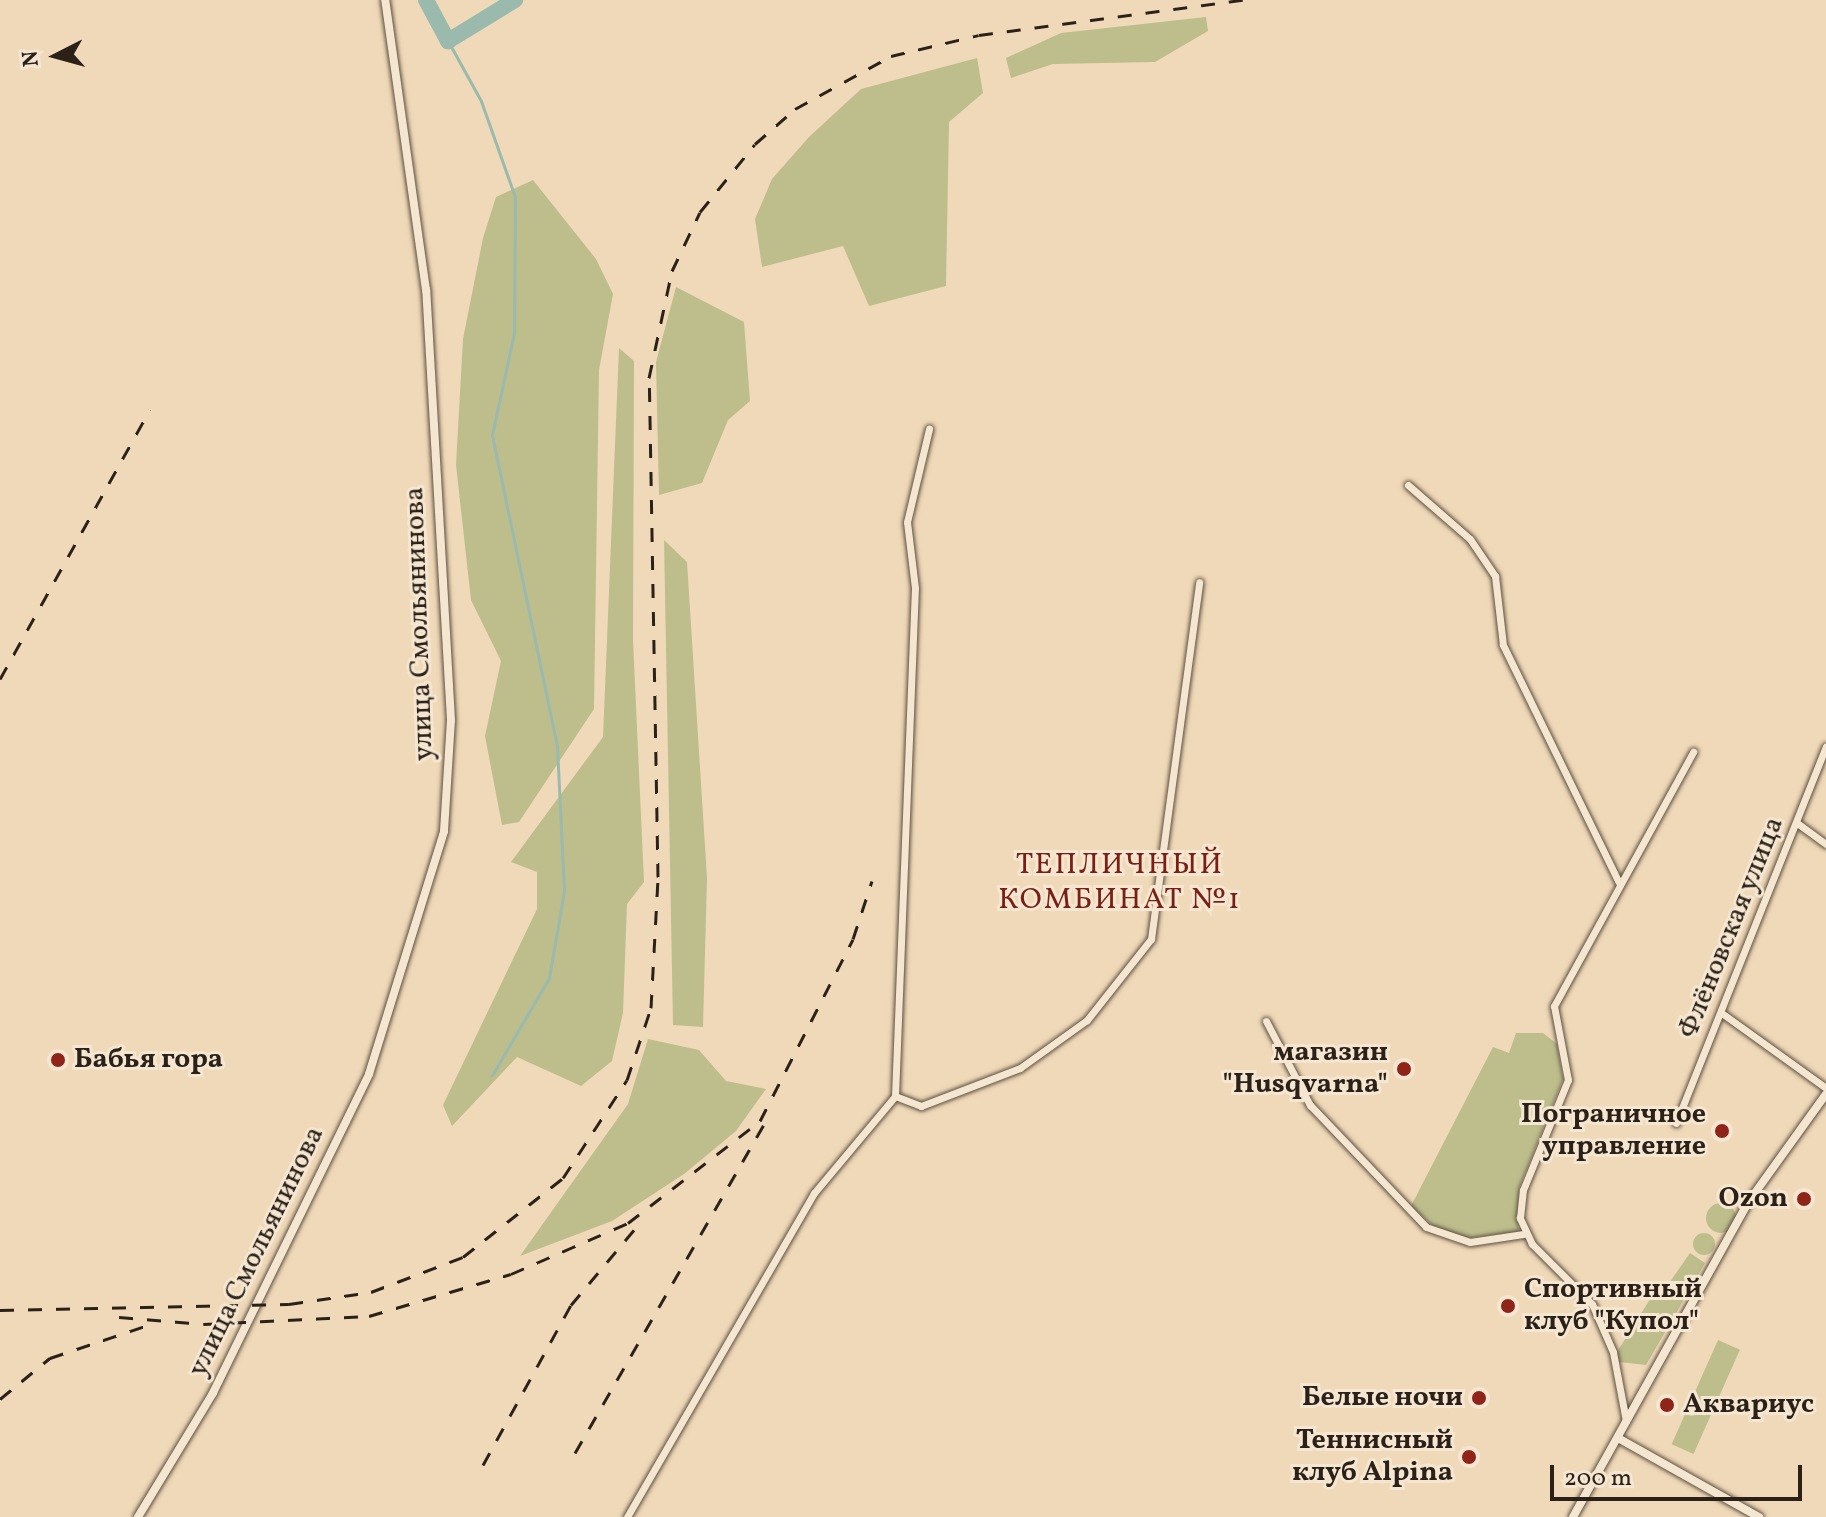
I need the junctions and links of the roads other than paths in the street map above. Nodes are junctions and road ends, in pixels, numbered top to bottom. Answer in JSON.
{"nodes":[{"id":1,"x":385,"y":0,"type":"edge"},
{"id":2,"x":929,"y":429,"type":"dead end"},
{"id":3,"x":1408,"y":485,"type":"dead end"},
{"id":4,"x":1199,"y":582,"type":"dead end"},
{"id":5,"x":1826,"y":747,"type":"edge"},
{"id":6,"x":1693,"y":752,"type":"dead end"},
{"id":7,"x":1797,"y":823,"type":"junction"},
{"id":8,"x":1826,"y":844,"type":"edge"},
{"id":9,"x":1618,"y":881,"type":"junction"},
{"id":10,"x":1723,"y":1014,"type":"junction"},
{"id":11,"x":1266,"y":1021,"type":"dead end"},
{"id":12,"x":1826,"y":1091,"type":"edge"},
{"id":13,"x":895,"y":1096,"type":"junction"},
{"id":14,"x":1676,"y":1123,"type":"dead end"},
{"id":15,"x":1523,"y":1234,"type":"junction"},
{"id":16,"x":1626,"y":1421,"type":"junction"},
{"id":17,"x":1618,"y":1438,"type":"junction"},
{"id":18,"x":138,"y":1517,"type":"edge"},
{"id":19,"x":627,"y":1517,"type":"edge"},
{"id":20,"x":1573,"y":1517,"type":"edge"},
{"id":21,"x":1759,"y":1517,"type":"edge"}],
"edges":[{"from":1,"to":18,"type":"street","name":"улица Смольянинова"},
{"from":2,"to":13,"type":"street"},
{"from":3,"to":9,"type":"street"},
{"from":4,"to":13,"type":"street"},
{"from":5,"to":7,"type":"street","name":"Флёновская улица"},
{"from":6,"to":9,"type":"street"},
{"from":7,"to":8,"type":"street"},
{"from":7,"to":10,"type":"street","name":"Флёновская улица"},
{"from":9,"to":15,"type":"street"},
{"from":10,"to":12,"type":"street"},
{"from":10,"to":14,"type":"street","name":"Флёновская улица"},
{"from":11,"to":15,"type":"street"},
{"from":12,"to":16,"type":"street"},
{"from":13,"to":19,"type":"street"},
{"from":15,"to":16,"type":"street"},
{"from":16,"to":17,"type":"street"},
{"from":17,"to":20,"type":"street"},
{"from":17,"to":21,"type":"street"}]}
